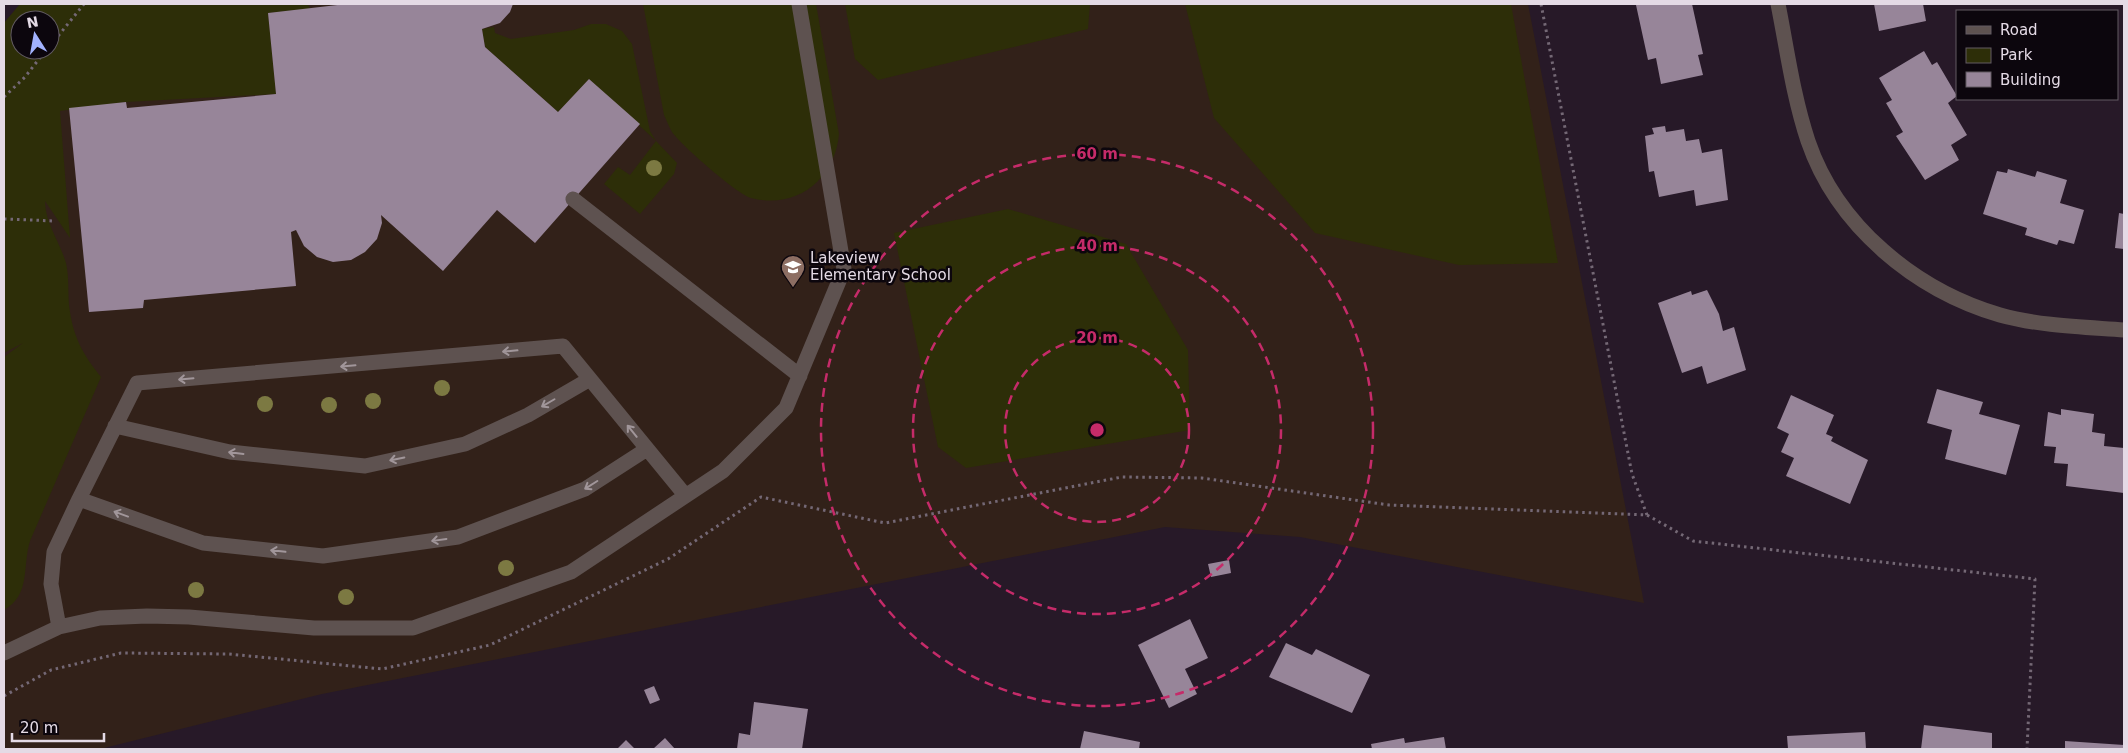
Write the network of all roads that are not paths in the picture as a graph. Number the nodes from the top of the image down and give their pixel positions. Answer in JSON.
{"nodes":[{"id":1,"x":798,"y":4,"type":"edge"},
{"id":2,"x":1778,"y":4,"type":"edge"},
{"id":3,"x":573,"y":199,"type":"dead end"},
{"id":4,"x":2124,"y":330,"type":"edge"},
{"id":5,"x":800,"y":376,"type":"junction"},
{"id":6,"x":590,"y":379,"type":"junction"},
{"id":7,"x":116,"y":426,"type":"junction"},
{"id":8,"x":647,"y":449,"type":"junction"},
{"id":9,"x":685,"y":495,"type":"junction"},
{"id":10,"x":79,"y":498,"type":"junction"},
{"id":11,"x":59,"y":627,"type":"junction"},
{"id":12,"x":4,"y":653,"type":"edge"}],
"edges":[{"from":1,"to":5,"type":"street"},
{"from":2,"to":4,"type":"street"},
{"from":3,"to":5,"type":"street"},
{"from":5,"to":9,"type":"street"},
{"from":6,"to":7,"type":"street","one_way":true},
{"from":6,"to":7,"type":"street","one_way":true},
{"from":8,"to":6,"type":"street","one_way":true},
{"from":7,"to":10,"type":"street"},
{"from":8,"to":9,"type":"street"},
{"from":8,"to":10,"type":"street","one_way":true},
{"from":9,"to":11,"type":"street"},
{"from":10,"to":11,"type":"street"},
{"from":11,"to":12,"type":"street"}]}
